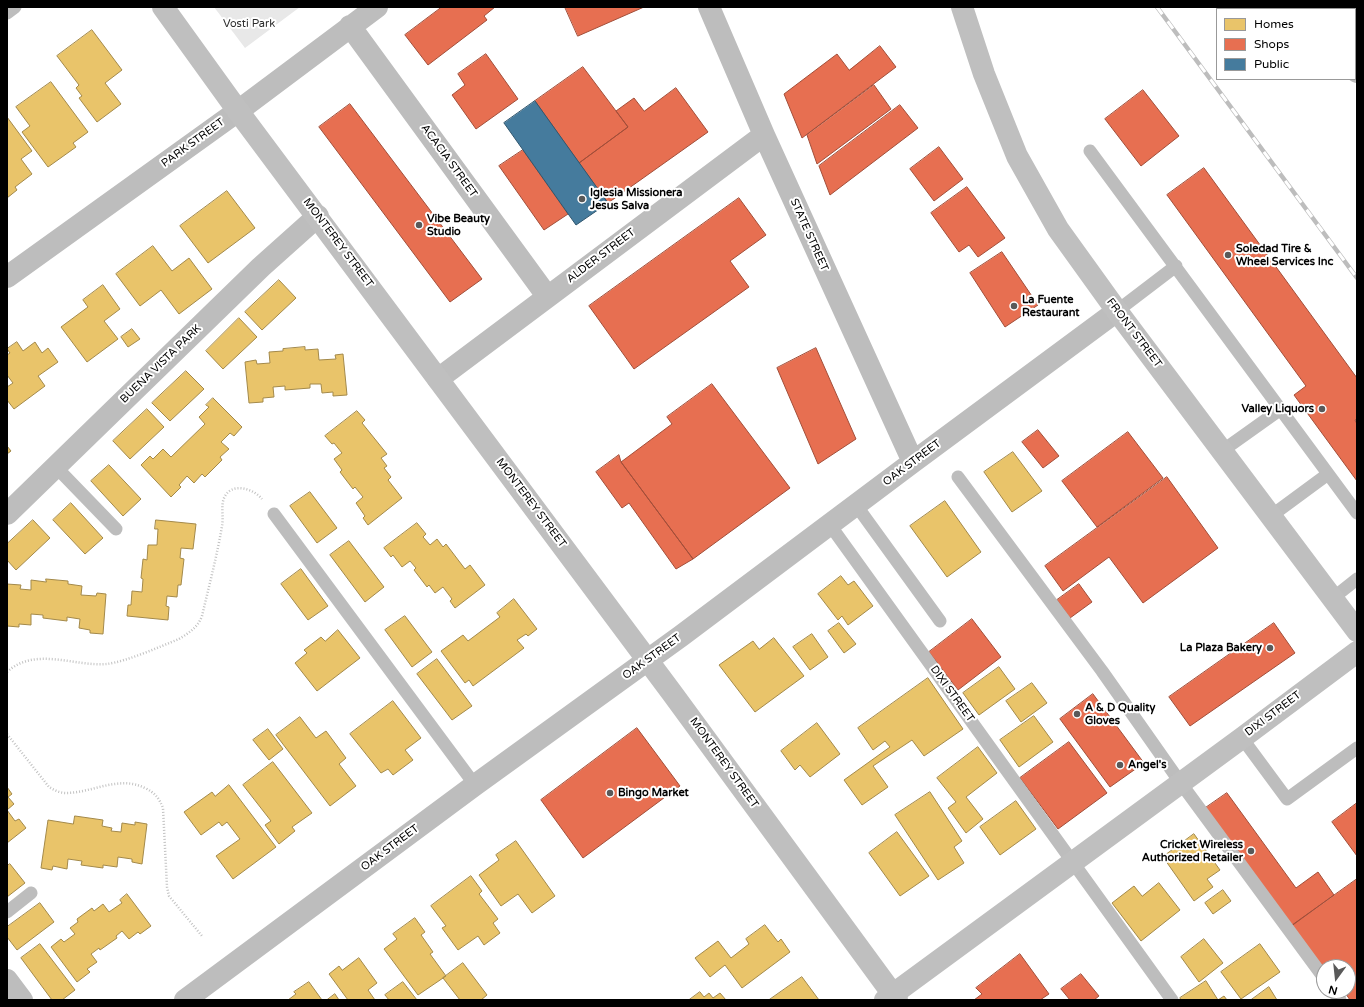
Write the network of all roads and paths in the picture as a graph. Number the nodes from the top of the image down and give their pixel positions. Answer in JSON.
{"nodes":[{"id":1,"x":16,"y":7,"type":"edge"},
{"id":2,"x":163,"y":7,"type":"edge"},
{"id":3,"x":377,"y":7,"type":"edge"},
{"id":4,"x":709,"y":7,"type":"edge"},
{"id":5,"x":962,"y":7,"type":"edge"},
{"id":6,"x":7,"y":13,"type":"edge"},
{"id":7,"x":350,"y":26,"type":"junction"},
{"id":8,"x":238,"y":110,"type":"junction"},
{"id":9,"x":764,"y":135,"type":"junction"},
{"id":10,"x":1090,"y":151,"type":"dead end"},
{"id":11,"x":318,"y":216,"type":"junction"},
{"id":12,"x":1176,"y":266,"type":"junction"},
{"id":13,"x":7,"y":277,"type":"edge"},
{"id":14,"x":547,"y":296,"type":"junction"},
{"id":15,"x":1117,"y":311,"type":"junction"},
{"id":16,"x":438,"y":378,"type":"junction"},
{"id":17,"x":1281,"y":409,"type":"junction"},
{"id":18,"x":1222,"y":451,"type":"junction"},
{"id":19,"x":913,"y":462,"type":"junction"},
{"id":20,"x":55,"y":466,"type":"junction"},
{"id":21,"x":1328,"y":474,"type":"junction"},
{"id":22,"x":958,"y":477,"type":"dead end"},
{"id":23,"x":856,"y":505,"type":"junction"},
{"id":24,"x":1357,"y":513,"type":"edge"},
{"id":25,"x":7,"y":514,"type":"edge"},
{"id":26,"x":274,"y":514,"type":"joint"},
{"id":27,"x":1271,"y":516,"type":"junction"},
{"id":28,"x":830,"y":525,"type":"junction"},
{"id":29,"x":116,"y":529,"type":"dead end"},
{"id":30,"x":1357,"y":579,"type":"edge"},
{"id":31,"x":1333,"y":598,"type":"junction"},
{"id":32,"x":940,"y":621,"type":"dead end"},
{"id":33,"x":1357,"y":631,"type":"edge"},
{"id":34,"x":1357,"y":652,"type":"edge"},
{"id":35,"x":648,"y":660,"type":"junction"},
{"id":36,"x":7,"y":672,"type":"edge"},
{"id":37,"x":7,"y":734,"type":"edge"},
{"id":38,"x":1242,"y":738,"type":"junction"},
{"id":39,"x":1357,"y":748,"type":"edge"},
{"id":40,"x":1180,"y":782,"type":"junction"},
{"id":41,"x":474,"y":785,"type":"junction"},
{"id":42,"x":1074,"y":862,"type":"junction"},
{"id":43,"x":31,"y":893,"type":"dead end"},
{"id":44,"x":7,"y":912,"type":"edge"},
{"id":45,"x":202,"y":936,"type":"dead end"},
{"id":46,"x":1316,"y":967,"type":"edge"},
{"id":47,"x":7,"y":980,"type":"edge"},
{"id":48,"x":892,"y":998,"type":"edge"},
{"id":49,"x":22,"y":1000,"type":"edge"},
{"id":50,"x":185,"y":1000,"type":"edge"},
{"id":51,"x":1172,"y":1000,"type":"edge"}],
"edges":[{"from":1,"to":6,"type":"lane"},
{"from":2,"to":8,"type":"street","name":"MONTEREY STREET"},
{"from":3,"to":7,"type":"street","name":"PARK STREET"},
{"from":4,"to":9,"type":"street","name":"STATE STREET"},
{"from":5,"to":15,"type":"street","name":"FRONT STREET"},
{"from":7,"to":8,"type":"street","name":"PARK STREET"},
{"from":7,"to":14,"type":"street","name":"ACACIA STREET"},
{"from":8,"to":11,"type":"street","name":"MONTEREY STREET"},
{"from":8,"to":13,"type":"street","name":"PARK STREET"},
{"from":9,"to":14,"type":"street","name":"ALDER STREET"},
{"from":9,"to":19,"type":"street","name":"STATE STREET"},
{"from":10,"to":12,"type":"lane"},
{"from":11,"to":16,"type":"street","name":"MONTEREY STREET"},
{"from":11,"to":20,"type":"street","name":"BUENA VISTA PARK"},
{"from":12,"to":15,"type":"lane"},
{"from":12,"to":17,"type":"lane"},
{"from":14,"to":16,"type":"street","name":"ALDER STREET"},
{"from":15,"to":18,"type":"street","name":"FRONT STREET"},
{"from":15,"to":19,"type":"street","name":"OAK STREET"},
{"from":16,"to":35,"type":"street","name":"MONTEREY STREET"},
{"from":17,"to":18,"type":"lane"},
{"from":17,"to":21,"type":"lane"},
{"from":18,"to":27,"type":"street","name":"FRONT STREET"},
{"from":19,"to":23,"type":"street","name":"OAK STREET"},
{"from":20,"to":25,"type":"street","name":"BUENA VISTA PARK"},
{"from":20,"to":29,"type":"lane"},
{"from":21,"to":24,"type":"lane"},
{"from":21,"to":27,"type":"lane"},
{"from":22,"to":40,"type":"lane"},
{"from":23,"to":28,"type":"street","name":"OAK STREET"},
{"from":23,"to":32,"type":"lane"},
{"from":26,"to":36,"type":"path"},
{"from":26,"to":41,"type":"lane"},
{"from":27,"to":31,"type":"street","name":"FRONT STREET"},
{"from":28,"to":35,"type":"street","name":"OAK STREET"},
{"from":28,"to":42,"type":"lane","name":"DIXI STREET"},
{"from":30,"to":31,"type":"lane"},
{"from":31,"to":33,"type":"street","name":"FRONT STREET"},
{"from":34,"to":38,"type":"street","name":"DIXI STREET"},
{"from":35,"to":41,"type":"street","name":"OAK STREET"},
{"from":35,"to":48,"type":"street","name":"MONTEREY STREET"},
{"from":37,"to":45,"type":"path"},
{"from":38,"to":39,"type":"lane"},
{"from":38,"to":40,"type":"street","name":"DIXI STREET"},
{"from":40,"to":42,"type":"street","name":"DIXI STREET"},
{"from":40,"to":46,"type":"lane"},
{"from":41,"to":50,"type":"street","name":"OAK STREET"},
{"from":42,"to":48,"type":"street","name":"DIXI STREET"},
{"from":42,"to":51,"type":"lane","name":"DIXI STREET"},
{"from":43,"to":44,"type":"lane"},
{"from":47,"to":49,"type":"street"}]}
